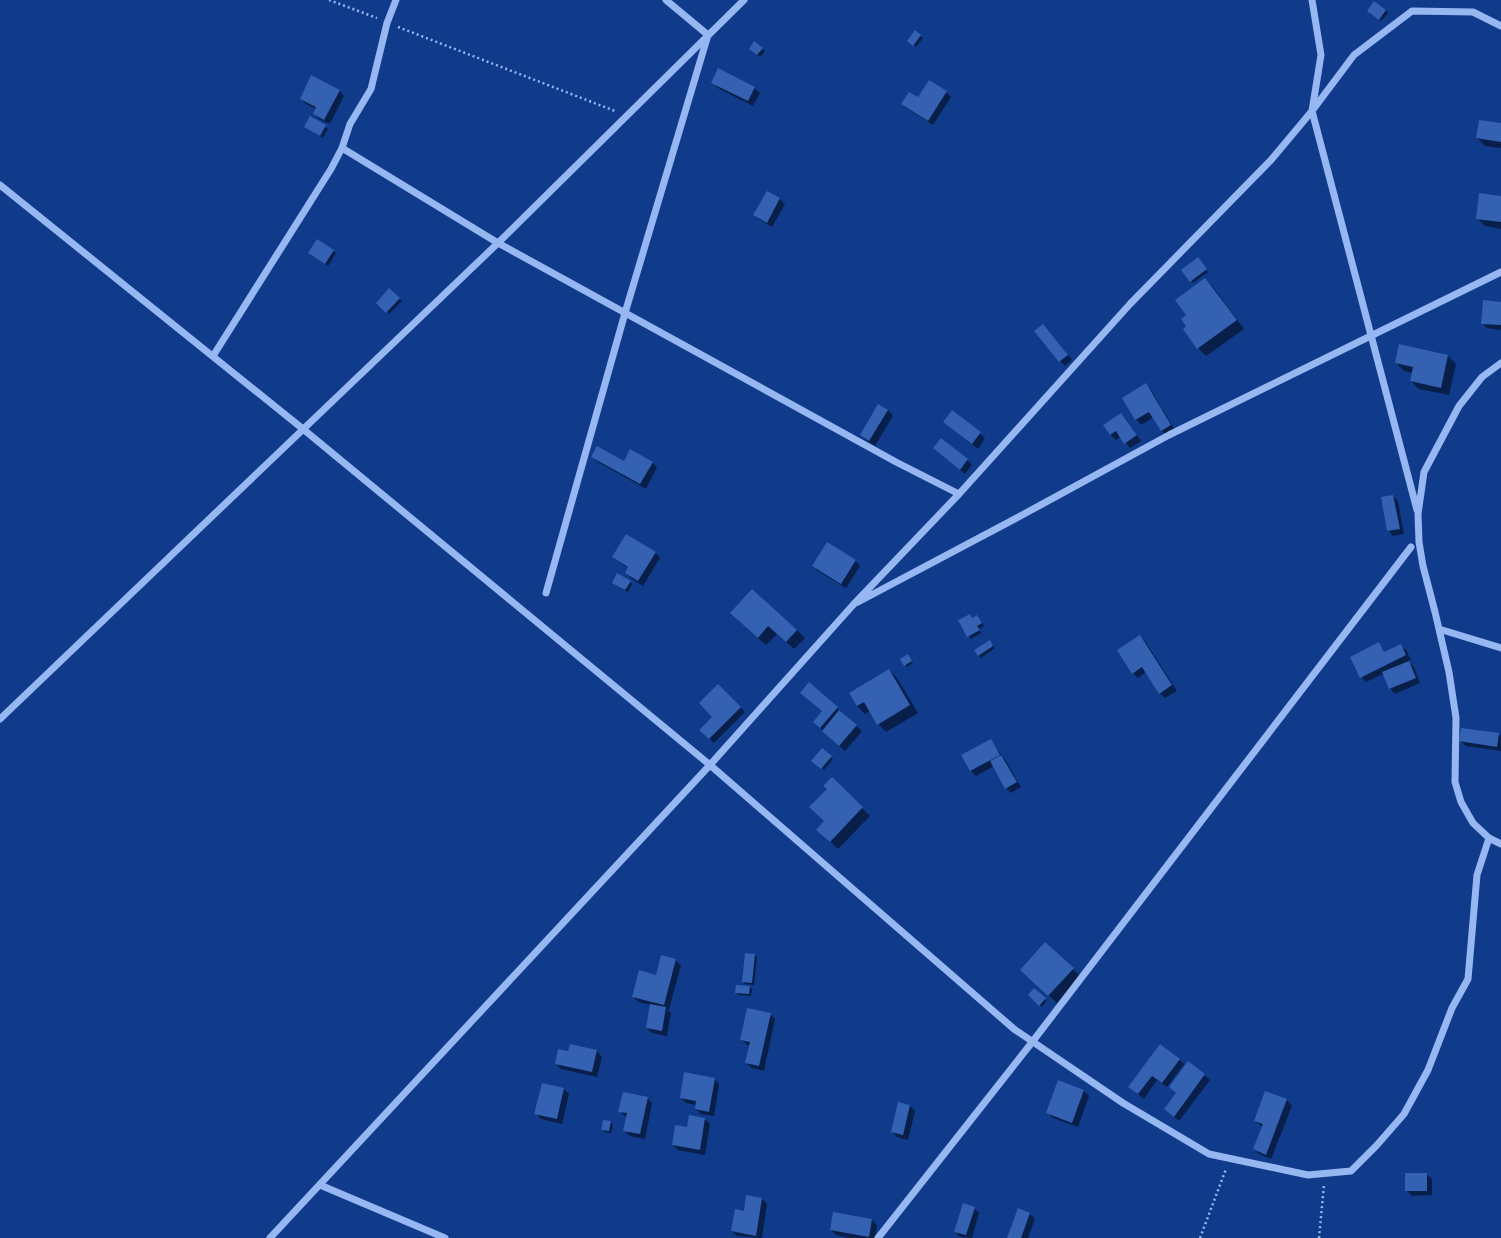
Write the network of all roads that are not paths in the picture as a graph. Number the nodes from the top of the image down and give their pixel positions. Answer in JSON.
{"nodes":[{"id":1,"x":396,"y":0,"type":"edge"},
{"id":2,"x":666,"y":0,"type":"edge"},
{"id":3,"x":744,"y":0,"type":"edge"},
{"id":4,"x":1312,"y":0,"type":"edge"},
{"id":5,"x":1501,"y":26,"type":"edge"},
{"id":6,"x":708,"y":35,"type":"junction"},
{"id":7,"x":1312,"y":111,"type":"junction"},
{"id":8,"x":342,"y":148,"type":"junction"},
{"id":9,"x":0,"y":185,"type":"edge"},
{"id":10,"x":498,"y":243,"type":"junction"},
{"id":11,"x":1501,"y":272,"type":"edge"},
{"id":12,"x":625,"y":313,"type":"junction"},
{"id":13,"x":1371,"y":335,"type":"junction"},
{"id":14,"x":213,"y":356,"type":"junction"},
{"id":15,"x":1501,"y":363,"type":"edge"},
{"id":16,"x":303,"y":429,"type":"junction"},
{"id":17,"x":959,"y":494,"type":"junction"},
{"id":18,"x":1418,"y":514,"type":"junction"},
{"id":19,"x":1411,"y":547,"type":"dead end"},
{"id":20,"x":546,"y":593,"type":"dead end"},
{"id":21,"x":853,"y":605,"type":"junction"},
{"id":22,"x":1439,"y":629,"type":"junction"},
{"id":23,"x":1501,"y":648,"type":"edge"},
{"id":24,"x":0,"y":718,"type":"edge"},
{"id":25,"x":710,"y":765,"type":"junction"},
{"id":26,"x":1488,"y":838,"type":"junction"},
{"id":27,"x":1501,"y":844,"type":"edge"},
{"id":28,"x":1033,"y":1041,"type":"junction"},
{"id":29,"x":320,"y":1185,"type":"junction"},
{"id":30,"x":270,"y":1238,"type":"edge"},
{"id":31,"x":445,"y":1238,"type":"edge"},
{"id":32,"x":878,"y":1238,"type":"edge"}],
"edges":[{"from":1,"to":8,"type":"street"},
{"from":2,"to":6,"type":"street"},
{"from":3,"to":6,"type":"street"},
{"from":4,"to":7,"type":"street"},
{"from":5,"to":7,"type":"street"},
{"from":6,"to":10,"type":"street"},
{"from":6,"to":12,"type":"street"},
{"from":7,"to":13,"type":"street"},
{"from":7,"to":17,"type":"street"},
{"from":8,"to":10,"type":"street"},
{"from":8,"to":14,"type":"street"},
{"from":9,"to":14,"type":"street"},
{"from":10,"to":12,"type":"street"},
{"from":10,"to":16,"type":"street"},
{"from":11,"to":13,"type":"street"},
{"from":12,"to":17,"type":"street"},
{"from":12,"to":20,"type":"street"},
{"from":13,"to":18,"type":"street"},
{"from":13,"to":21,"type":"street"},
{"from":14,"to":16,"type":"street"},
{"from":15,"to":18,"type":"street"},
{"from":16,"to":24,"type":"street"},
{"from":16,"to":25,"type":"street"},
{"from":17,"to":21,"type":"street"},
{"from":18,"to":22,"type":"street"},
{"from":19,"to":28,"type":"street"},
{"from":21,"to":25,"type":"street"},
{"from":22,"to":23,"type":"street"},
{"from":22,"to":26,"type":"street"},
{"from":25,"to":28,"type":"street"},
{"from":25,"to":29,"type":"street"},
{"from":26,"to":27,"type":"street"},
{"from":26,"to":28,"type":"street"},
{"from":28,"to":32,"type":"street"},
{"from":29,"to":30,"type":"street"},
{"from":29,"to":31,"type":"street"}]}
